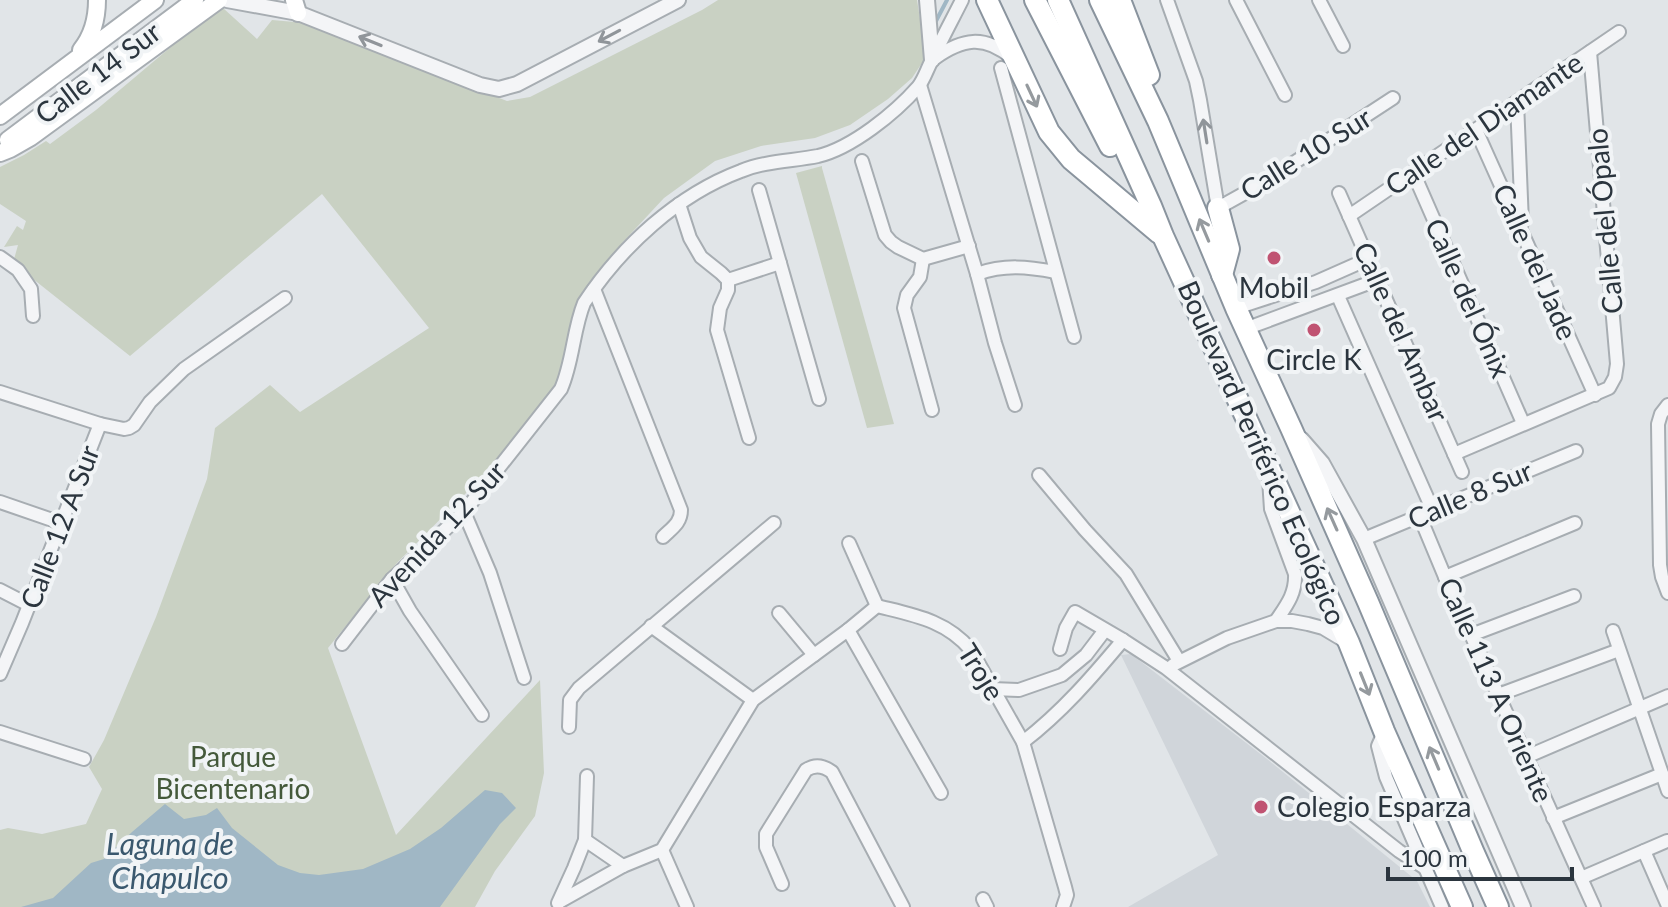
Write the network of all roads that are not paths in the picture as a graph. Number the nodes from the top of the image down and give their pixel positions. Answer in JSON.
{"nodes":[{"id":1,"x":97,"y":0,"type":"edge"},
{"id":2,"x":155,"y":0,"type":"edge"},
{"id":3,"x":195,"y":0,"type":"edge"},
{"id":4,"x":219,"y":0,"type":"edge"},
{"id":5,"x":227,"y":0,"type":"edge"},
{"id":6,"x":678,"y":0,"type":"edge"},
{"id":7,"x":927,"y":0,"type":"edge"},
{"id":8,"x":962,"y":0,"type":"edge"},
{"id":9,"x":987,"y":0,"type":"edge"},
{"id":10,"x":1035,"y":0,"type":"edge"},
{"id":11,"x":1058,"y":0,"type":"edge"},
{"id":12,"x":1100,"y":0,"type":"edge"},
{"id":13,"x":1120,"y":0,"type":"edge"},
{"id":14,"x":1167,"y":0,"type":"edge"},
{"id":15,"x":1236,"y":0,"type":"edge"},
{"id":16,"x":1319,"y":0,"type":"edge"},
{"id":17,"x":296,"y":7,"type":"edge"},
{"id":18,"x":1619,"y":32,"type":"dead end"},
{"id":19,"x":1343,"y":46,"type":"dead end"},
{"id":20,"x":1590,"y":52,"type":"junction"},
{"id":21,"x":75,"y":58,"type":"junction"},
{"id":22,"x":932,"y":60,"type":"junction"},
{"id":23,"x":1008,"y":64,"type":"junction"},
{"id":24,"x":920,"y":85,"type":"junction"},
{"id":25,"x":1285,"y":95,"type":"dead end"},
{"id":26,"x":1393,"y":98,"type":"dead end"},
{"id":27,"x":1517,"y":102,"type":"junction"},
{"id":28,"x":0,"y":116,"type":"edge"},
{"id":29,"x":1158,"y":121,"type":"junction"},
{"id":30,"x":1476,"y":130,"type":"junction"},
{"id":31,"x":0,"y":146,"type":"edge"},
{"id":32,"x":0,"y":153,"type":"edge"},
{"id":33,"x":862,"y":161,"type":"dead end"},
{"id":34,"x":1413,"y":172,"type":"junction"},
{"id":35,"x":759,"y":190,"type":"dead end"},
{"id":36,"x":1339,"y":193,"type":"dead end"},
{"id":37,"x":679,"y":204,"type":"junction"},
{"id":38,"x":1151,"y":206,"type":"junction"},
{"id":39,"x":1218,"y":208,"type":"junction"},
{"id":40,"x":1349,"y":216,"type":"junction"},
{"id":41,"x":1522,"y":232,"type":"junction"},
{"id":42,"x":1163,"y":236,"type":"junction"},
{"id":43,"x":969,"y":246,"type":"junction"},
{"id":44,"x":0,"y":257,"type":"edge"},
{"id":45,"x":923,"y":259,"type":"junction"},
{"id":46,"x":1368,"y":259,"type":"junction"},
{"id":47,"x":780,"y":263,"type":"junction"},
{"id":48,"x":1056,"y":272,"type":"junction"},
{"id":49,"x":977,"y":274,"type":"junction"},
{"id":50,"x":1222,"y":275,"type":"junction"},
{"id":51,"x":728,"y":280,"type":"junction"},
{"id":52,"x":1377,"y":280,"type":"junction"},
{"id":53,"x":594,"y":289,"type":"junction"},
{"id":54,"x":1338,"y":296,"type":"junction"},
{"id":55,"x":285,"y":298,"type":"dead end"},
{"id":56,"x":1236,"y":308,"type":"junction"},
{"id":57,"x":33,"y":316,"type":"dead end"},
{"id":58,"x":1245,"y":329,"type":"junction"},
{"id":59,"x":1074,"y":337,"type":"dead end"},
{"id":60,"x":0,"y":392,"type":"edge"},
{"id":61,"x":1595,"y":395,"type":"junction"},
{"id":62,"x":819,"y":399,"type":"dead end"},
{"id":63,"x":1015,"y":405,"type":"dead end"},
{"id":64,"x":1667,"y":406,"type":"edge"},
{"id":65,"x":932,"y":410,"type":"dead end"},
{"id":66,"x":1523,"y":423,"type":"junction"},
{"id":67,"x":100,"y":424,"type":"junction"},
{"id":68,"x":1291,"y":428,"type":"junction"},
{"id":69,"x":749,"y":438,"type":"dead end"},
{"id":70,"x":1576,"y":451,"type":"dead end"},
{"id":71,"x":1454,"y":454,"type":"junction"},
{"id":72,"x":1269,"y":468,"type":"junction"},
{"id":73,"x":1462,"y":472,"type":"dead end"},
{"id":74,"x":1039,"y":475,"type":"dead end"},
{"id":75,"x":0,"y":502,"type":"edge"},
{"id":76,"x":1433,"y":511,"type":"junction"},
{"id":77,"x":464,"y":512,"type":"junction"},
{"id":78,"x":1420,"y":517,"type":"junction"},
{"id":79,"x":61,"y":523,"type":"junction"},
{"id":80,"x":774,"y":523,"type":"dead end"},
{"id":81,"x":1575,"y":523,"type":"dead end"},
{"id":82,"x":663,"y":537,"type":"dead end"},
{"id":83,"x":1364,"y":539,"type":"junction"},
{"id":84,"x":849,"y":543,"type":"dead end"},
{"id":85,"x":1445,"y":577,"type":"junction"},
{"id":86,"x":392,"y":579,"type":"junction"},
{"id":87,"x":0,"y":590,"type":"edge"},
{"id":88,"x":1668,"y":593,"type":"edge"},
{"id":89,"x":1574,"y":596,"type":"dead end"},
{"id":90,"x":29,"y":605,"type":"junction"},
{"id":91,"x":877,"y":606,"type":"junction"},
{"id":92,"x":779,"y":613,"type":"dead end"},
{"id":93,"x":1276,"y":621,"type":"junction"},
{"id":94,"x":651,"y":626,"type":"junction"},
{"id":95,"x":848,"y":630,"type":"junction"},
{"id":96,"x":1105,"y":630,"type":"junction"},
{"id":97,"x":1613,"y":631,"type":"dead end"},
{"id":98,"x":1471,"y":635,"type":"junction"},
{"id":99,"x":1123,"y":640,"type":"junction"},
{"id":100,"x":1349,"y":643,"type":"junction"},
{"id":101,"x":342,"y":644,"type":"dead end"},
{"id":102,"x":1060,"y":649,"type":"dead end"},
{"id":103,"x":1619,"y":650,"type":"junction"},
{"id":104,"x":814,"y":655,"type":"junction"},
{"id":105,"x":1179,"y":661,"type":"junction"},
{"id":106,"x":1166,"y":668,"type":"junction"},
{"id":107,"x":0,"y":674,"type":"edge"},
{"id":108,"x":524,"y":678,"type":"dead end"},
{"id":109,"x":992,"y":689,"type":"junction"},
{"id":110,"x":1498,"y":695,"type":"junction"},
{"id":111,"x":1668,"y":696,"type":"edge"},
{"id":112,"x":753,"y":700,"type":"junction"},
{"id":113,"x":1639,"y":708,"type":"junction"},
{"id":114,"x":482,"y":715,"type":"dead end"},
{"id":115,"x":569,"y":727,"type":"dead end"},
{"id":116,"x":0,"y":732,"type":"edge"},
{"id":117,"x":1381,"y":739,"type":"junction"},
{"id":118,"x":1023,"y":742,"type":"junction"},
{"id":119,"x":1526,"y":757,"type":"junction"},
{"id":120,"x":84,"y":759,"type":"dead end"},
{"id":121,"x":1662,"y":774,"type":"junction"},
{"id":122,"x":587,"y":776,"type":"dead end"},
{"id":123,"x":1668,"y":791,"type":"edge"},
{"id":124,"x":941,"y":793,"type":"dead end"},
{"id":125,"x":1553,"y":818,"type":"junction"},
{"id":126,"x":585,"y":840,"type":"junction"},
{"id":127,"x":1667,"y":841,"type":"edge"},
{"id":128,"x":662,"y":850,"type":"junction"},
{"id":129,"x":1644,"y":851,"type":"junction"},
{"id":130,"x":623,"y":866,"type":"junction"},
{"id":131,"x":1425,"y":868,"type":"junction"},
{"id":132,"x":1581,"y":878,"type":"junction"},
{"id":133,"x":782,"y":884,"type":"dead end"},
{"id":134,"x":557,"y":905,"type":"edge"},
{"id":135,"x":1668,"y":906,"type":"edge"},
{"id":136,"x":687,"y":907,"type":"edge"},
{"id":137,"x":903,"y":907,"type":"edge"},
{"id":138,"x":1063,"y":907,"type":"edge"},
{"id":139,"x":1442,"y":907,"type":"edge"},
{"id":140,"x":1462,"y":907,"type":"edge"},
{"id":141,"x":1498,"y":907,"type":"edge"},
{"id":142,"x":1523,"y":907,"type":"edge"},
{"id":143,"x":1594,"y":907,"type":"edge"}],
"edges":[{"from":1,"to":21,"type":"main road"},
{"from":2,"to":21,"type":"main road","name":"Calle 14 Sur"},
{"from":3,"to":31,"type":"main road","name":"Calle 14 Sur"},
{"from":4,"to":32,"type":"main road"},
{"from":5,"to":17,"type":"street"},
{"from":6,"to":17,"type":"street","one_way":true},
{"from":7,"to":22,"type":"street"},
{"from":8,"to":22,"type":"street","name":"Avenida 12 Sur"},
{"from":9,"to":23,"type":"highway"},
{"from":10,"to":38,"type":"highway"},
{"from":11,"to":38,"type":"highway","name":"Boulevard Periférico Ecológico"},
{"from":12,"to":29,"type":"highway","name":"Boulevard Periférico Ecológico"},
{"from":13,"to":29,"type":"highway"},
{"from":39,"to":14,"type":"street","one_way":true},
{"from":15,"to":25,"type":"street"},
{"from":16,"to":19,"type":"street"},
{"from":18,"to":20,"type":"street","name":"Calle del Diamante"},
{"from":20,"to":27,"type":"street","name":"Calle del Diamante"},
{"from":20,"to":61,"type":"street","name":"Calle del Ópalo"},
{"from":21,"to":28,"type":"main road","name":"Calle 14 Sur"},
{"from":22,"to":23,"type":"street"},
{"from":22,"to":24,"type":"street","name":"Avenida 12 Sur"},
{"from":23,"to":42,"type":"highway","one_way":true},
{"from":23,"to":48,"type":"street"},
{"from":24,"to":37,"type":"street","name":"Avenida 12 Sur"},
{"from":24,"to":43,"type":"street"},
{"from":26,"to":39,"type":"street","name":"Calle 10 Sur"},
{"from":27,"to":30,"type":"street","name":"Calle del Diamante"},
{"from":27,"to":41,"type":"street"},
{"from":50,"to":29,"type":"highway","name":"Boulevard Periférico Ecológico","one_way":true},
{"from":30,"to":34,"type":"street","name":"Calle del Diamante"},
{"from":30,"to":41,"type":"street","name":"Calle del Jade"},
{"from":33,"to":45,"type":"street"},
{"from":34,"to":40,"type":"street","name":"Calle del Diamante"},
{"from":34,"to":66,"type":"street","name":"Calle del Ónix"},
{"from":35,"to":47,"type":"street"},
{"from":36,"to":40,"type":"street","name":"Calle del Ambar"},
{"from":37,"to":51,"type":"street"},
{"from":37,"to":53,"type":"street","name":"Avenida 12 Sur"},
{"from":38,"to":42,"type":"highway","name":"Boulevard Periférico Ecológico"},
{"from":39,"to":50,"type":"highway"},
{"from":40,"to":46,"type":"street","name":"Calle del Ambar"},
{"from":41,"to":61,"type":"street","name":"Calle del Jade"},
{"from":42,"to":72,"type":"highway","name":"Boulevard Periférico Ecológico"},
{"from":43,"to":45,"type":"street"},
{"from":43,"to":49,"type":"street"},
{"from":44,"to":57,"type":"street"},
{"from":45,"to":65,"type":"street"},
{"from":46,"to":52,"type":"street","name":"Calle del Ambar"},
{"from":46,"to":56,"type":"street"},
{"from":47,"to":51,"type":"street"},
{"from":47,"to":62,"type":"street"},
{"from":48,"to":49,"type":"street"},
{"from":48,"to":59,"type":"street"},
{"from":49,"to":63,"type":"street"},
{"from":50,"to":56,"type":"highway","name":"Boulevard Periférico Ecológico"},
{"from":51,"to":69,"type":"street"},
{"from":52,"to":54,"type":"street"},
{"from":52,"to":71,"type":"street","name":"Calle del Ambar"},
{"from":53,"to":77,"type":"street","name":"Avenida 12 Sur"},
{"from":53,"to":82,"type":"street"},
{"from":54,"to":58,"type":"street"},
{"from":54,"to":76,"type":"street"},
{"from":55,"to":67,"type":"street"},
{"from":56,"to":58,"type":"highway","name":"Boulevard Periférico Ecológico"},
{"from":58,"to":68,"type":"highway","name":"Boulevard Periférico Ecológico"},
{"from":60,"to":67,"type":"street"},
{"from":61,"to":66,"type":"street"},
{"from":64,"to":88,"type":"street"},
{"from":66,"to":71,"type":"street"},
{"from":67,"to":79,"type":"street","name":"Calle 12 A Sur"},
{"from":68,"to":83,"type":"street"},
{"from":141,"to":68,"type":"highway","name":"Boulevard Periférico Ecológico","one_way":true},
{"from":70,"to":76,"type":"street","name":"Calle 8 Sur"},
{"from":71,"to":73,"type":"street","name":"Calle del Ambar"},
{"from":72,"to":93,"type":"street"},
{"from":72,"to":100,"type":"highway","name":"Boulevard Periférico Ecológico"},
{"from":74,"to":105,"type":"street"},
{"from":75,"to":79,"type":"street"},
{"from":76,"to":78,"type":"street","name":"Calle 8 Sur"},
{"from":77,"to":86,"type":"street","name":"Avenida 12 Sur"},
{"from":77,"to":108,"type":"street"},
{"from":78,"to":83,"type":"street","name":"Calle 8 Sur"},
{"from":78,"to":85,"type":"street","name":"Calle 113 A Oriente"},
{"from":79,"to":90,"type":"street","name":"Calle 12 A Sur"},
{"from":80,"to":94,"type":"street"},
{"from":81,"to":85,"type":"street"},
{"from":83,"to":142,"type":"street"},
{"from":84,"to":91,"type":"street"},
{"from":85,"to":98,"type":"street","name":"Calle 113 A Oriente"},
{"from":86,"to":101,"type":"street","name":"Avenida 12 Sur"},
{"from":86,"to":114,"type":"street"},
{"from":87,"to":90,"type":"street"},
{"from":89,"to":98,"type":"street"},
{"from":90,"to":107,"type":"street","name":"Calle 12 A Sur"},
{"from":91,"to":95,"type":"street"},
{"from":91,"to":109,"type":"street","name":"Troje"},
{"from":92,"to":104,"type":"street"},
{"from":93,"to":100,"type":"street"},
{"from":93,"to":105,"type":"street"},
{"from":94,"to":112,"type":"street"},
{"from":94,"to":115,"type":"street"},
{"from":95,"to":104,"type":"street"},
{"from":95,"to":124,"type":"street"},
{"from":96,"to":99,"type":"street"},
{"from":96,"to":102,"type":"street"},
{"from":96,"to":109,"type":"street"},
{"from":97,"to":103,"type":"street"},
{"from":98,"to":110,"type":"street","name":"Calle 113 A Oriente"},
{"from":99,"to":106,"type":"street"},
{"from":99,"to":118,"type":"street"},
{"from":100,"to":117,"type":"highway","name":"Boulevard Periférico Ecológico","one_way":true},
{"from":103,"to":110,"type":"street"},
{"from":103,"to":113,"type":"street"},
{"from":104,"to":112,"type":"street"},
{"from":105,"to":106,"type":"street"},
{"from":106,"to":131,"type":"street"},
{"from":109,"to":118,"type":"street","name":"Troje"},
{"from":110,"to":119,"type":"street","name":"Calle 113 A Oriente"},
{"from":111,"to":113,"type":"street"},
{"from":112,"to":128,"type":"street"},
{"from":113,"to":119,"type":"street"},
{"from":113,"to":121,"type":"street"},
{"from":116,"to":120,"type":"street"},
{"from":117,"to":131,"type":"street"},
{"from":117,"to":140,"type":"highway","name":"Boulevard Periférico Ecológico"},
{"from":118,"to":138,"type":"street","name":"Troje"},
{"from":119,"to":125,"type":"street","name":"Calle 113 A Oriente"},
{"from":121,"to":123,"type":"street"},
{"from":121,"to":125,"type":"street"},
{"from":122,"to":126,"type":"street"},
{"from":125,"to":132,"type":"street","name":"Calle 113 A Oriente"},
{"from":126,"to":130,"type":"street"},
{"from":126,"to":134,"type":"street"},
{"from":127,"to":129,"type":"street"},
{"from":128,"to":130,"type":"street"},
{"from":128,"to":136,"type":"street"},
{"from":129,"to":132,"type":"street"},
{"from":129,"to":135,"type":"street"},
{"from":130,"to":134,"type":"street"},
{"from":131,"to":139,"type":"street"},
{"from":132,"to":143,"type":"street","name":"Calle 113 A Oriente"},
{"from":133,"to":137,"type":"street"}]}
